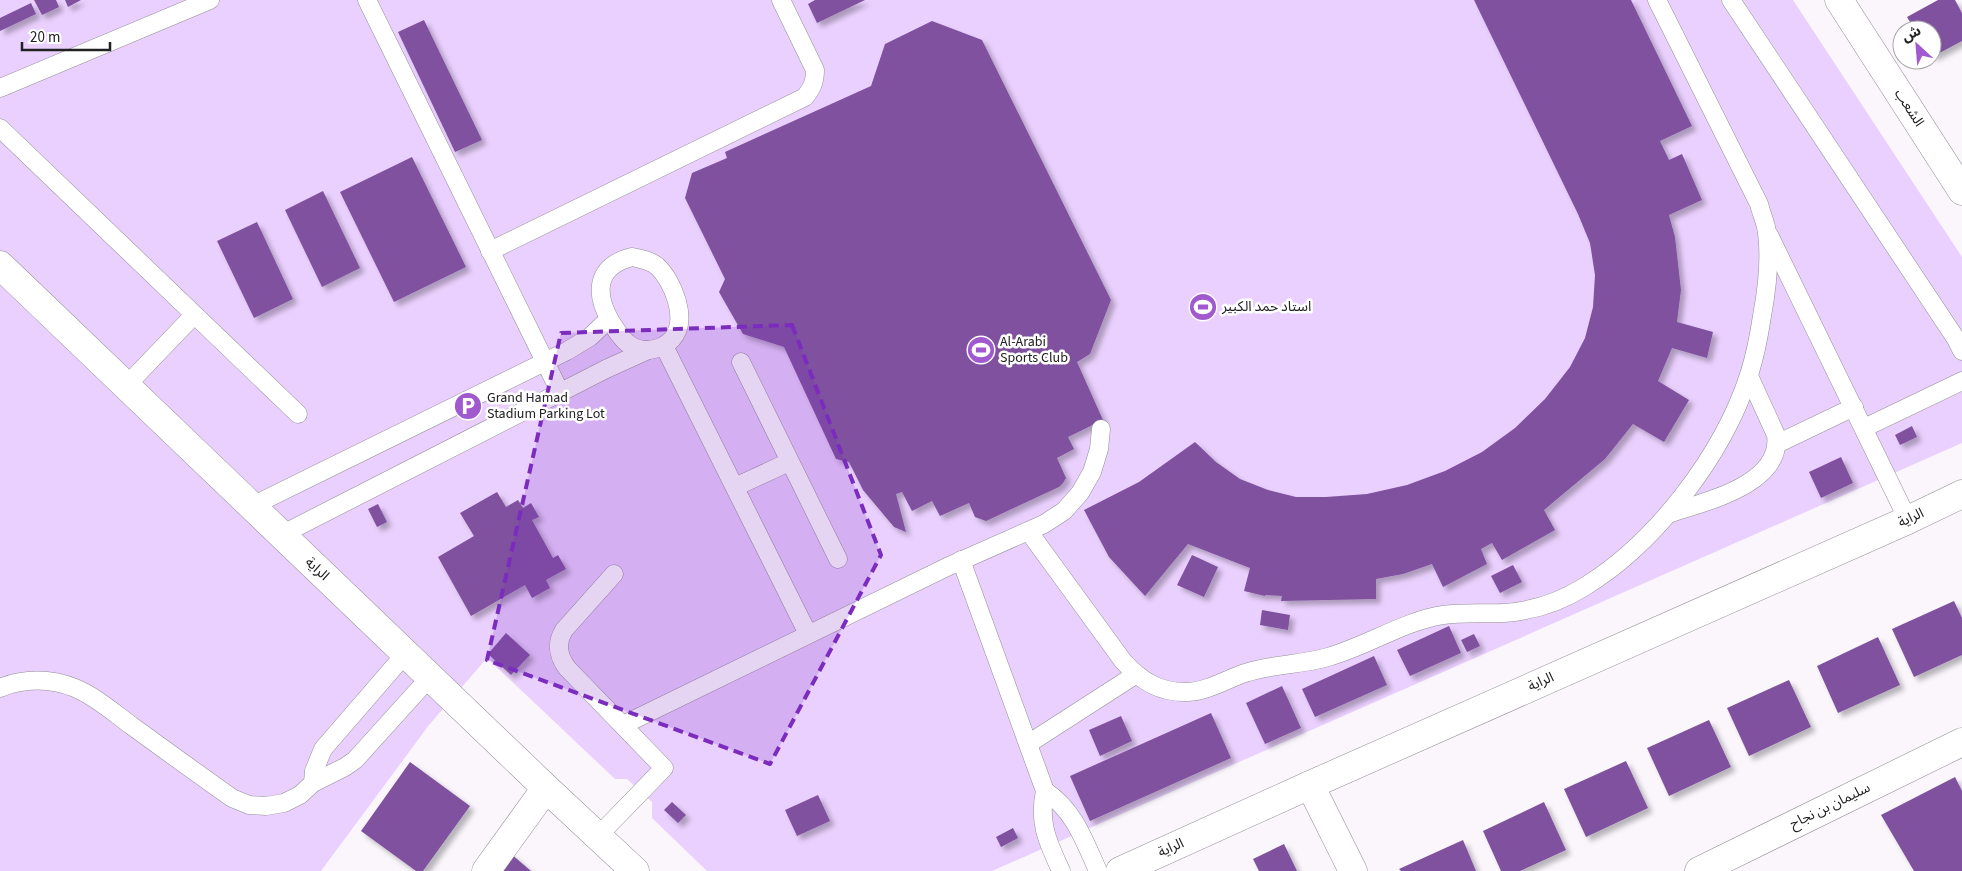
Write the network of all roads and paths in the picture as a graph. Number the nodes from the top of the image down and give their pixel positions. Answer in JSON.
{"nodes":[{"id":1,"x":210,"y":0,"type":"edge"},
{"id":2,"x":367,"y":0,"type":"edge"},
{"id":3,"x":781,"y":0,"type":"edge"},
{"id":4,"x":1658,"y":0,"type":"edge"},
{"id":5,"x":1730,"y":0,"type":"edge"},
{"id":6,"x":1839,"y":0,"type":"edge"},
{"id":7,"x":0,"y":88,"type":"edge"},
{"id":8,"x":0,"y":128,"type":"edge"},
{"id":9,"x":1962,"y":191,"type":"edge"},
{"id":10,"x":1766,"y":228,"type":"junction"},
{"id":11,"x":490,"y":251,"type":"junction"},
{"id":12,"x":0,"y":265,"type":"edge"},
{"id":13,"x":194,"y":315,"type":"junction"},
{"id":14,"x":609,"y":319,"type":"junction"},
{"id":15,"x":656,"y":348,"type":"junction"},
{"id":16,"x":1962,"y":351,"type":"edge"},
{"id":17,"x":545,"y":362,"type":"junction"},
{"id":18,"x":741,"y":362,"type":"dead end"},
{"id":19,"x":1749,"y":376,"type":"junction"},
{"id":20,"x":1962,"y":381,"type":"edge"},
{"id":21,"x":126,"y":386,"type":"junction"},
{"id":22,"x":560,"y":392,"type":"junction"},
{"id":23,"x":1854,"y":406,"type":"junction"},
{"id":24,"x":298,"y":414,"type":"dead end"},
{"id":25,"x":1864,"y":428,"type":"junction"},
{"id":26,"x":1101,"y":429,"type":"dead end"},
{"id":27,"x":1778,"y":444,"type":"junction"},
{"id":28,"x":789,"y":462,"type":"junction"},
{"id":29,"x":735,"y":487,"type":"junction"},
{"id":30,"x":1962,"y":494,"type":"edge"},
{"id":31,"x":252,"y":506,"type":"junction"},
{"id":32,"x":1668,"y":514,"type":"junction"},
{"id":33,"x":1908,"y":520,"type":"junction"},
{"id":34,"x":1029,"y":532,"type":"junction"},
{"id":35,"x":281,"y":535,"type":"junction"},
{"id":36,"x":838,"y":559,"type":"dead end"},
{"id":37,"x":961,"y":560,"type":"junction"},
{"id":38,"x":614,"y":574,"type":"dead end"},
{"id":39,"x":808,"y":634,"type":"junction"},
{"id":40,"x":406,"y":652,"type":"junction"},
{"id":41,"x":1135,"y":675,"type":"junction"},
{"id":42,"x":430,"y":677,"type":"junction"},
{"id":43,"x":0,"y":688,"type":"edge"},
{"id":44,"x":623,"y":725,"type":"junction"},
{"id":45,"x":1962,"y":742,"type":"edge"},
{"id":46,"x":1028,"y":744,"type":"junction"},
{"id":47,"x":313,"y":783,"type":"junction"},
{"id":48,"x":1310,"y":785,"type":"junction"},
{"id":49,"x":546,"y":788,"type":"junction"},
{"id":50,"x":1045,"y":791,"type":"junction"},
{"id":51,"x":598,"y":836,"type":"junction"},
{"id":52,"x":486,"y":871,"type":"edge"},
{"id":53,"x":635,"y":871,"type":"edge"},
{"id":54,"x":1061,"y":871,"type":"edge"},
{"id":55,"x":1098,"y":871,"type":"edge"},
{"id":56,"x":1120,"y":871,"type":"edge"},
{"id":57,"x":1353,"y":871,"type":"edge"},
{"id":58,"x":1699,"y":871,"type":"edge"}],
"edges":[{"from":1,"to":7,"type":"lane"},
{"from":2,"to":11,"type":"lane"},
{"from":3,"to":11,"type":"lane"},
{"from":4,"to":10,"type":"lane"},
{"from":5,"to":16,"type":"lane"},
{"from":6,"to":9,"type":"street","name":"الشعب"},
{"from":8,"to":13,"type":"lane"},
{"from":10,"to":19,"type":"lane"},
{"from":10,"to":23,"type":"lane"},
{"from":11,"to":17,"type":"lane"},
{"from":12,"to":21,"type":"street","name":"الراية"},
{"from":13,"to":21,"type":"lane"},
{"from":13,"to":24,"type":"lane"},
{"from":14,"to":15,"type":"lane"},
{"from":14,"to":15,"type":"lane"},
{"from":14,"to":17,"type":"lane"},
{"from":15,"to":22,"type":"lane"},
{"from":15,"to":29,"type":"lane"},
{"from":17,"to":22,"type":"lane"},
{"from":17,"to":31,"type":"lane"},
{"from":18,"to":28,"type":"lane"},
{"from":19,"to":27,"type":"lane"},
{"from":19,"to":32,"type":"lane"},
{"from":20,"to":25,"type":"lane"},
{"from":21,"to":31,"type":"street","name":"الراية"},
{"from":22,"to":35,"type":"lane"},
{"from":23,"to":25,"type":"lane"},
{"from":23,"to":27,"type":"lane"},
{"from":25,"to":33,"type":"lane"},
{"from":26,"to":34,"type":"lane"},
{"from":27,"to":32,"type":"lane"},
{"from":28,"to":29,"type":"lane"},
{"from":28,"to":36,"type":"lane"},
{"from":29,"to":39,"type":"lane"},
{"from":30,"to":33,"type":"street","name":"الراية"},
{"from":31,"to":35,"type":"street","name":"الراية"},
{"from":32,"to":41,"type":"lane"},
{"from":33,"to":48,"type":"street","name":"الراية"},
{"from":34,"to":37,"type":"lane"},
{"from":34,"to":41,"type":"lane"},
{"from":35,"to":40,"type":"street","name":"الراية"},
{"from":37,"to":39,"type":"lane"},
{"from":37,"to":46,"type":"lane"},
{"from":38,"to":44,"type":"lane"},
{"from":39,"to":44,"type":"lane"},
{"from":40,"to":42,"type":"street","name":"الراية"},
{"from":40,"to":47,"type":"lane"},
{"from":41,"to":46,"type":"lane"},
{"from":42,"to":47,"type":"lane"},
{"from":42,"to":49,"type":"street","name":"الراية"},
{"from":43,"to":47,"type":"lane"},
{"from":44,"to":51,"type":"lane"},
{"from":45,"to":58,"type":"street","name":"سليمان بن نجاح"},
{"from":46,"to":50,"type":"lane"},
{"from":48,"to":56,"type":"street","name":"الراية"},
{"from":48,"to":57,"type":"street"},
{"from":49,"to":51,"type":"street","name":"الراية"},
{"from":49,"to":52,"type":"street"},
{"from":50,"to":54,"type":"lane"},
{"from":50,"to":55,"type":"lane"},
{"from":51,"to":53,"type":"street","name":"الراية"}]}
